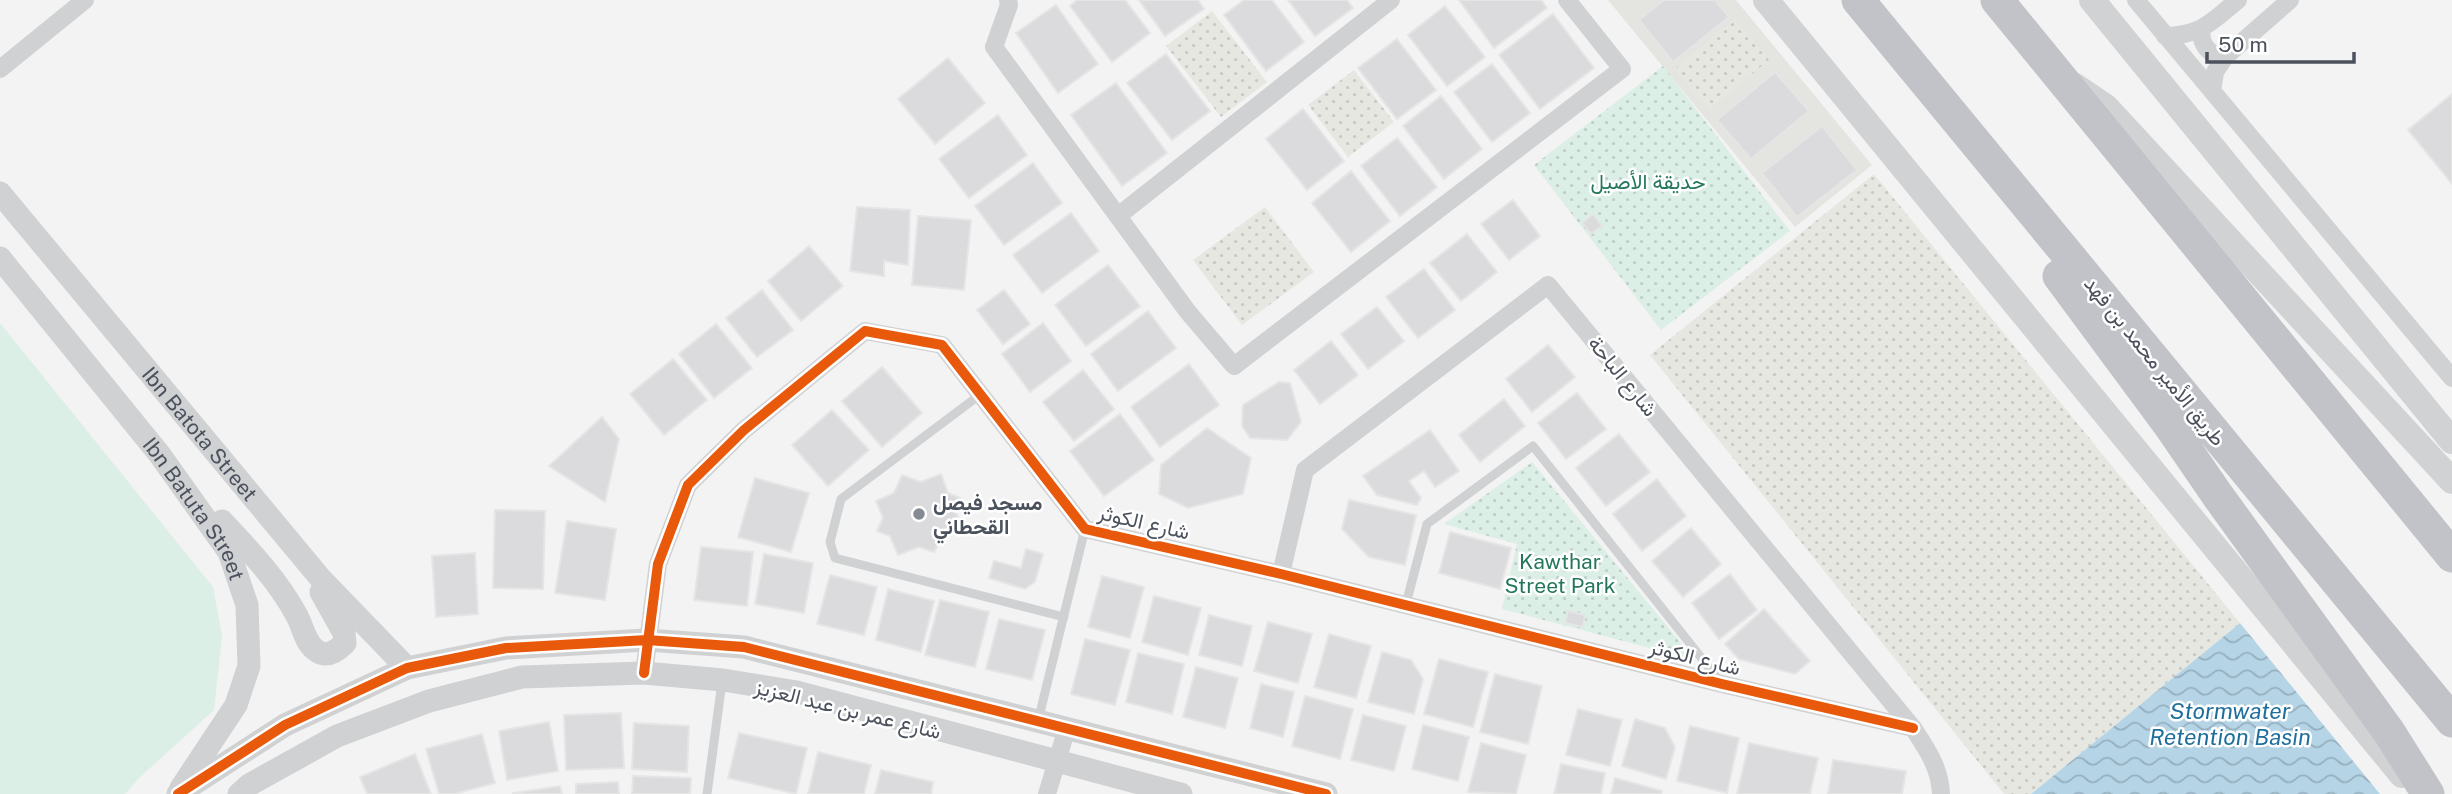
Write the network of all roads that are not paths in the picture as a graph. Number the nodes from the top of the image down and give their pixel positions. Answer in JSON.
{"nodes":[{"id":1,"x":85,"y":0,"type":"edge"},
{"id":2,"x":1391,"y":0,"type":"edge"},
{"id":3,"x":1567,"y":0,"type":"edge"},
{"id":4,"x":1766,"y":0,"type":"edge"},
{"id":5,"x":1858,"y":0,"type":"edge"},
{"id":6,"x":1997,"y":0,"type":"edge"},
{"id":7,"x":2092,"y":0,"type":"edge"},
{"id":8,"x":2136,"y":0,"type":"edge"},
{"id":9,"x":2238,"y":0,"type":"edge"},
{"id":10,"x":2290,"y":0,"type":"edge"},
{"id":11,"x":1011,"y":2,"type":"edge"},
{"id":12,"x":2201,"y":30,"type":"junction"},
{"id":13,"x":2165,"y":36,"type":"junction"},
{"id":14,"x":2225,"y":57,"type":"junction"},
{"id":15,"x":0,"y":69,"type":"edge"},
{"id":16,"x":2058,"y":75,"type":"junction"},
{"id":17,"x":2212,"y":92,"type":"junction"},
{"id":18,"x":1961,"y":125,"type":"junction"},
{"id":19,"x":0,"y":193,"type":"edge"},
{"id":20,"x":1118,"y":216,"type":"junction"},
{"id":21,"x":0,"y":258,"type":"edge"},
{"id":22,"x":2452,"y":378,"type":"edge"},
{"id":23,"x":981,"y":394,"type":"junction"},
{"id":24,"x":2452,"y":441,"type":"edge"},
{"id":25,"x":160,"y":455,"type":"junction"},
{"id":26,"x":2452,"y":481,"type":"edge"},
{"id":27,"x":1085,"y":529,"type":"junction"},
{"id":28,"x":297,"y":550,"type":"junction"},
{"id":29,"x":2452,"y":556,"type":"edge"},
{"id":30,"x":1281,"y":573,"type":"junction"},
{"id":31,"x":1406,"y":604,"type":"junction"},
{"id":32,"x":1064,"y":617,"type":"junction"},
{"id":33,"x":647,"y":640,"type":"junction"},
{"id":34,"x":407,"y":668,"type":"junction"},
{"id":35,"x":645,"y":673,"type":"junction"},
{"id":36,"x":723,"y":680,"type":"junction"},
{"id":37,"x":1722,"y":684,"type":"junction"},
{"id":38,"x":2452,"y":721,"type":"edge"},
{"id":39,"x":1038,"y":722,"type":"junction"},
{"id":40,"x":1067,"y":728,"type":"junction"},
{"id":41,"x":1913,"y":728,"type":"junction"},
{"id":42,"x":1057,"y":763,"type":"junction"},
{"id":43,"x":178,"y":794,"type":"edge"},
{"id":44,"x":239,"y":794,"type":"edge"},
{"id":45,"x":707,"y":794,"type":"edge"},
{"id":46,"x":1047,"y":794,"type":"edge"},
{"id":47,"x":1181,"y":794,"type":"edge"},
{"id":48,"x":1326,"y":794,"type":"edge"},
{"id":49,"x":1941,"y":794,"type":"edge"},
{"id":50,"x":2417,"y":794,"type":"edge"},
{"id":51,"x":2428,"y":794,"type":"edge"}],
"edges":[{"from":1,"to":15,"type":"street"},
{"from":2,"to":20,"type":"street"},
{"from":3,"to":20,"type":"street"},
{"from":4,"to":50,"type":"main road"},
{"from":5,"to":18,"type":"highway","name":"طريق الأمير محمد بن فهد"},
{"from":6,"to":16,"type":"highway"},
{"from":7,"to":24,"type":"main road"},
{"from":8,"to":13,"type":"street"},
{"from":9,"to":12,"type":"street"},
{"from":10,"to":14,"type":"street"},
{"from":11,"to":20,"type":"street"},
{"from":12,"to":13,"type":"street"},
{"from":12,"to":14,"type":"street"},
{"from":13,"to":17,"type":"street"},
{"from":14,"to":17,"type":"street"},
{"from":16,"to":26,"type":"main road"},
{"from":16,"to":29,"type":"highway"},
{"from":17,"to":22,"type":"street"},
{"from":18,"to":38,"type":"highway","name":"طريق الأمير محمد بن فهد"},
{"from":18,"to":51,"type":"highway"},
{"from":19,"to":28,"type":"street","name":"Ibn Batota Street"},
{"from":21,"to":25,"type":"street","name":"Ibn Batuta Street"},
{"from":23,"to":27,"type":"street","name":"شارع الكوثر"},
{"from":23,"to":32,"type":"lane"},
{"from":23,"to":33,"type":"street","name":"شارع الكوثر"},
{"from":25,"to":28,"type":"street"},
{"from":25,"to":43,"type":"street","name":"Ibn Batuta Street"},
{"from":27,"to":30,"type":"street","name":"شارع الكوثر"},
{"from":27,"to":32,"type":"lane"},
{"from":28,"to":34,"type":"street","name":"Ibn Batota Street"},
{"from":30,"to":31,"type":"street","name":"شارع الكوثر"},
{"from":30,"to":41,"type":"street","name":"شارع الباحة"},
{"from":31,"to":37,"type":"street","name":"شارع الكوثر"},
{"from":31,"to":37,"type":"lane"},
{"from":32,"to":39,"type":"lane"},
{"from":33,"to":34,"type":"street"},
{"from":33,"to":35,"type":"street","name":"شارع الكوثر"},
{"from":33,"to":39,"type":"street"},
{"from":34,"to":43,"type":"street"},
{"from":35,"to":36,"type":"street","name":"شارع عمر بن عبد العزيز"},
{"from":35,"to":44,"type":"street","name":"شارع عمر بن عبد العزيز"},
{"from":36,"to":42,"type":"street","name":"شارع عمر بن عبد العزيز"},
{"from":36,"to":45,"type":"lane"},
{"from":37,"to":41,"type":"street","name":"شارع الكوثر"},
{"from":39,"to":40,"type":"street"},
{"from":40,"to":42,"type":"street"},
{"from":40,"to":48,"type":"street"},
{"from":41,"to":49,"type":"street","name":"شارع الباحة"},
{"from":42,"to":46,"type":"street"},
{"from":42,"to":47,"type":"street","name":"شارع عمر بن عبد العزيز"}]}
